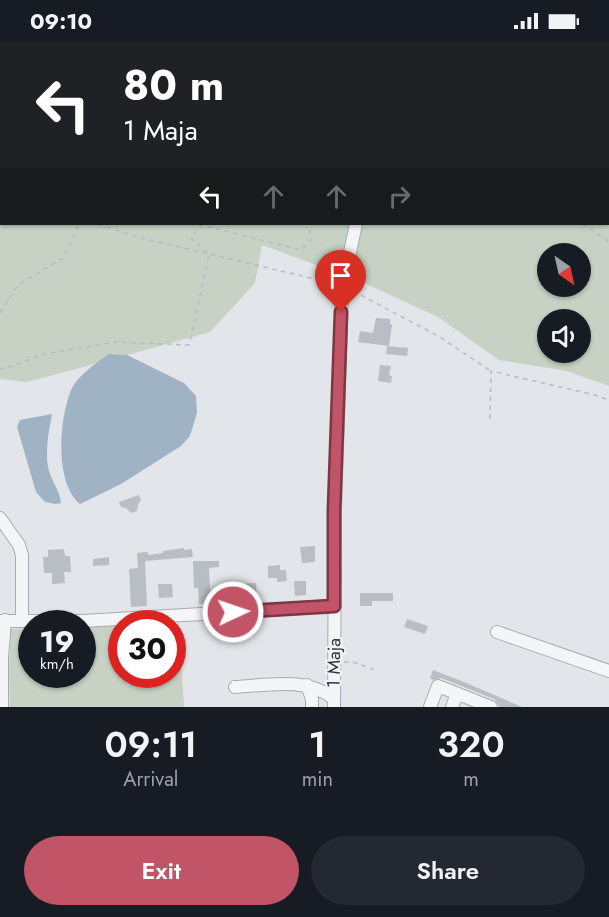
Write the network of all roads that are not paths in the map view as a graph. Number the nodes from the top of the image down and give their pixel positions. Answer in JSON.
{"nodes":[{"id":1,"x":356,"y":225,"type":"edge"},
{"id":2,"x":0,"y":518,"type":"edge"},
{"id":3,"x":334,"y":606,"type":"junction"},
{"id":4,"x":22,"y":610,"type":"edge"},
{"id":5,"x":3,"y":620,"type":"edge"},
{"id":6,"x":96,"y":620,"type":"edge"},
{"id":7,"x":18,"y":621,"type":"edge"},
{"id":8,"x":497,"y":632,"type":"dead end"},
{"id":9,"x":609,"y":670,"type":"edge"},
{"id":10,"x":307,"y":685,"type":"junction"},
{"id":11,"x":235,"y":687,"type":"dead end"},
{"id":12,"x":457,"y":694,"type":"junction"},
{"id":13,"x":334,"y":703,"type":"edge"},
{"id":14,"x":475,"y":704,"type":"edge"},
{"id":15,"x":2,"y":707,"type":"edge"},
{"id":16,"x":312,"y":707,"type":"edge"},
{"id":17,"x":430,"y":707,"type":"edge"},
{"id":18,"x":452,"y":707,"type":"edge"},
{"id":19,"x":491,"y":707,"type":"edge"}],
"edges":[{"from":1,"to":3,"type":"street","name":"1 Maja"},
{"from":2,"to":4,"type":"street"},
{"from":3,"to":6,"type":"street"},
{"from":3,"to":13,"type":"street","name":"1 Maja"},
{"from":5,"to":7,"type":"street"},
{"from":5,"to":15,"type":"street"},
{"from":8,"to":9,"type":"street"},
{"from":10,"to":11,"type":"street"},
{"from":10,"to":13,"type":"street"},
{"from":10,"to":16,"type":"street"},
{"from":12,"to":14,"type":"street"},
{"from":12,"to":17,"type":"street"},
{"from":12,"to":18,"type":"street"},
{"from":14,"to":19,"type":"street"}]}
